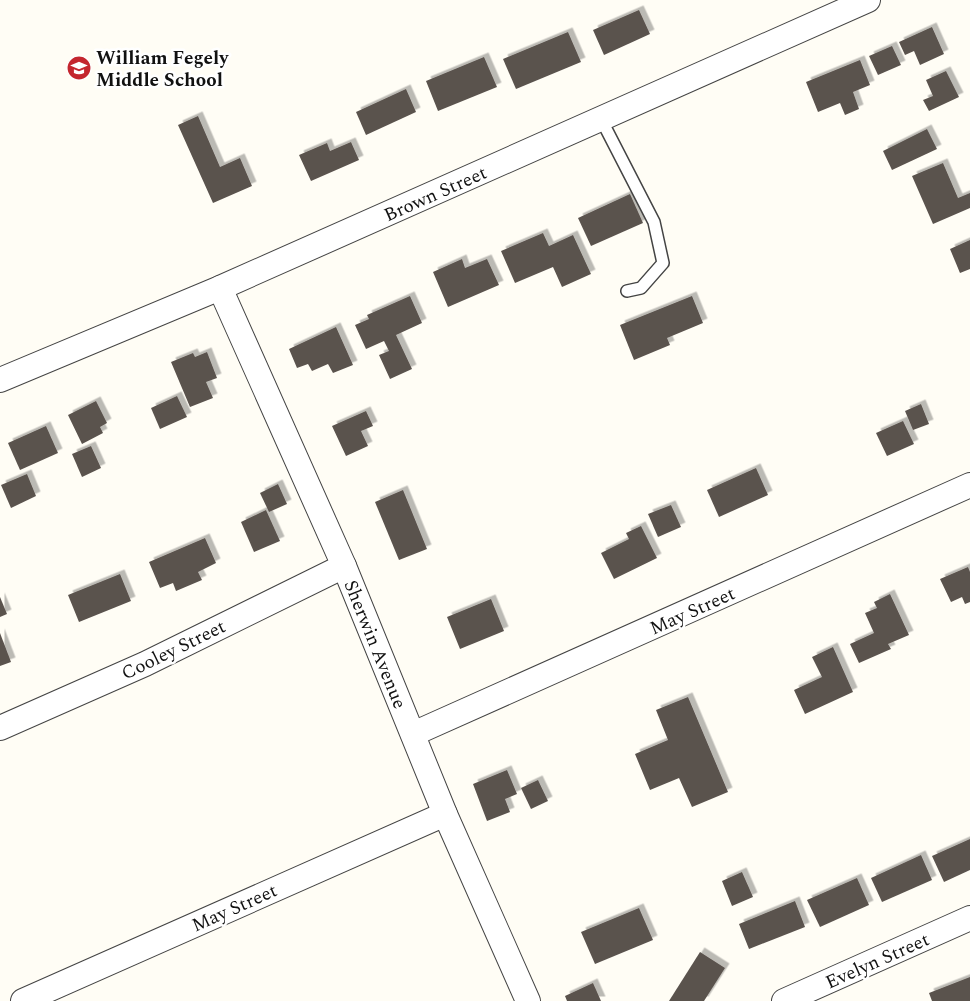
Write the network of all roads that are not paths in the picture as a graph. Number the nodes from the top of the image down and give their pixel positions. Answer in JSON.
{"nodes":[{"id":1,"x":868,"y":0,"type":"edge"},
{"id":2,"x":601,"y":119,"type":"junction"},
{"id":3,"x":220,"y":288,"type":"junction"},
{"id":4,"x":627,"y":292,"type":"dead end"},
{"id":5,"x":0,"y":380,"type":"edge"},
{"id":6,"x":970,"y":485,"type":"edge"},
{"id":7,"x":344,"y":566,"type":"junction"},
{"id":8,"x":0,"y":728,"type":"edge"},
{"id":9,"x":413,"y":734,"type":"junction"},
{"id":10,"x":446,"y":814,"type":"junction"},
{"id":11,"x":970,"y":918,"type":"edge"},
{"id":12,"x":23,"y":1001,"type":"edge"},
{"id":13,"x":528,"y":1001,"type":"edge"},
{"id":14,"x":784,"y":1001,"type":"edge"}],
"edges":[{"from":1,"to":2,"type":"street","name":"Brown Street"},
{"from":2,"to":3,"type":"street","name":"Brown Street"},
{"from":2,"to":4,"type":"lane"},
{"from":3,"to":5,"type":"street","name":"Brown Street"},
{"from":3,"to":7,"type":"street","name":"Sherwin Avenue"},
{"from":6,"to":9,"type":"street","name":"May Street"},
{"from":7,"to":8,"type":"street","name":"Cooley Street"},
{"from":7,"to":9,"type":"street","name":"Sherwin Avenue"},
{"from":9,"to":10,"type":"street","name":"Sherwin Avenue"},
{"from":10,"to":12,"type":"street","name":"May Street"},
{"from":10,"to":13,"type":"street","name":"Sherwin Avenue"},
{"from":11,"to":14,"type":"street","name":"Evelyn Street"}]}
